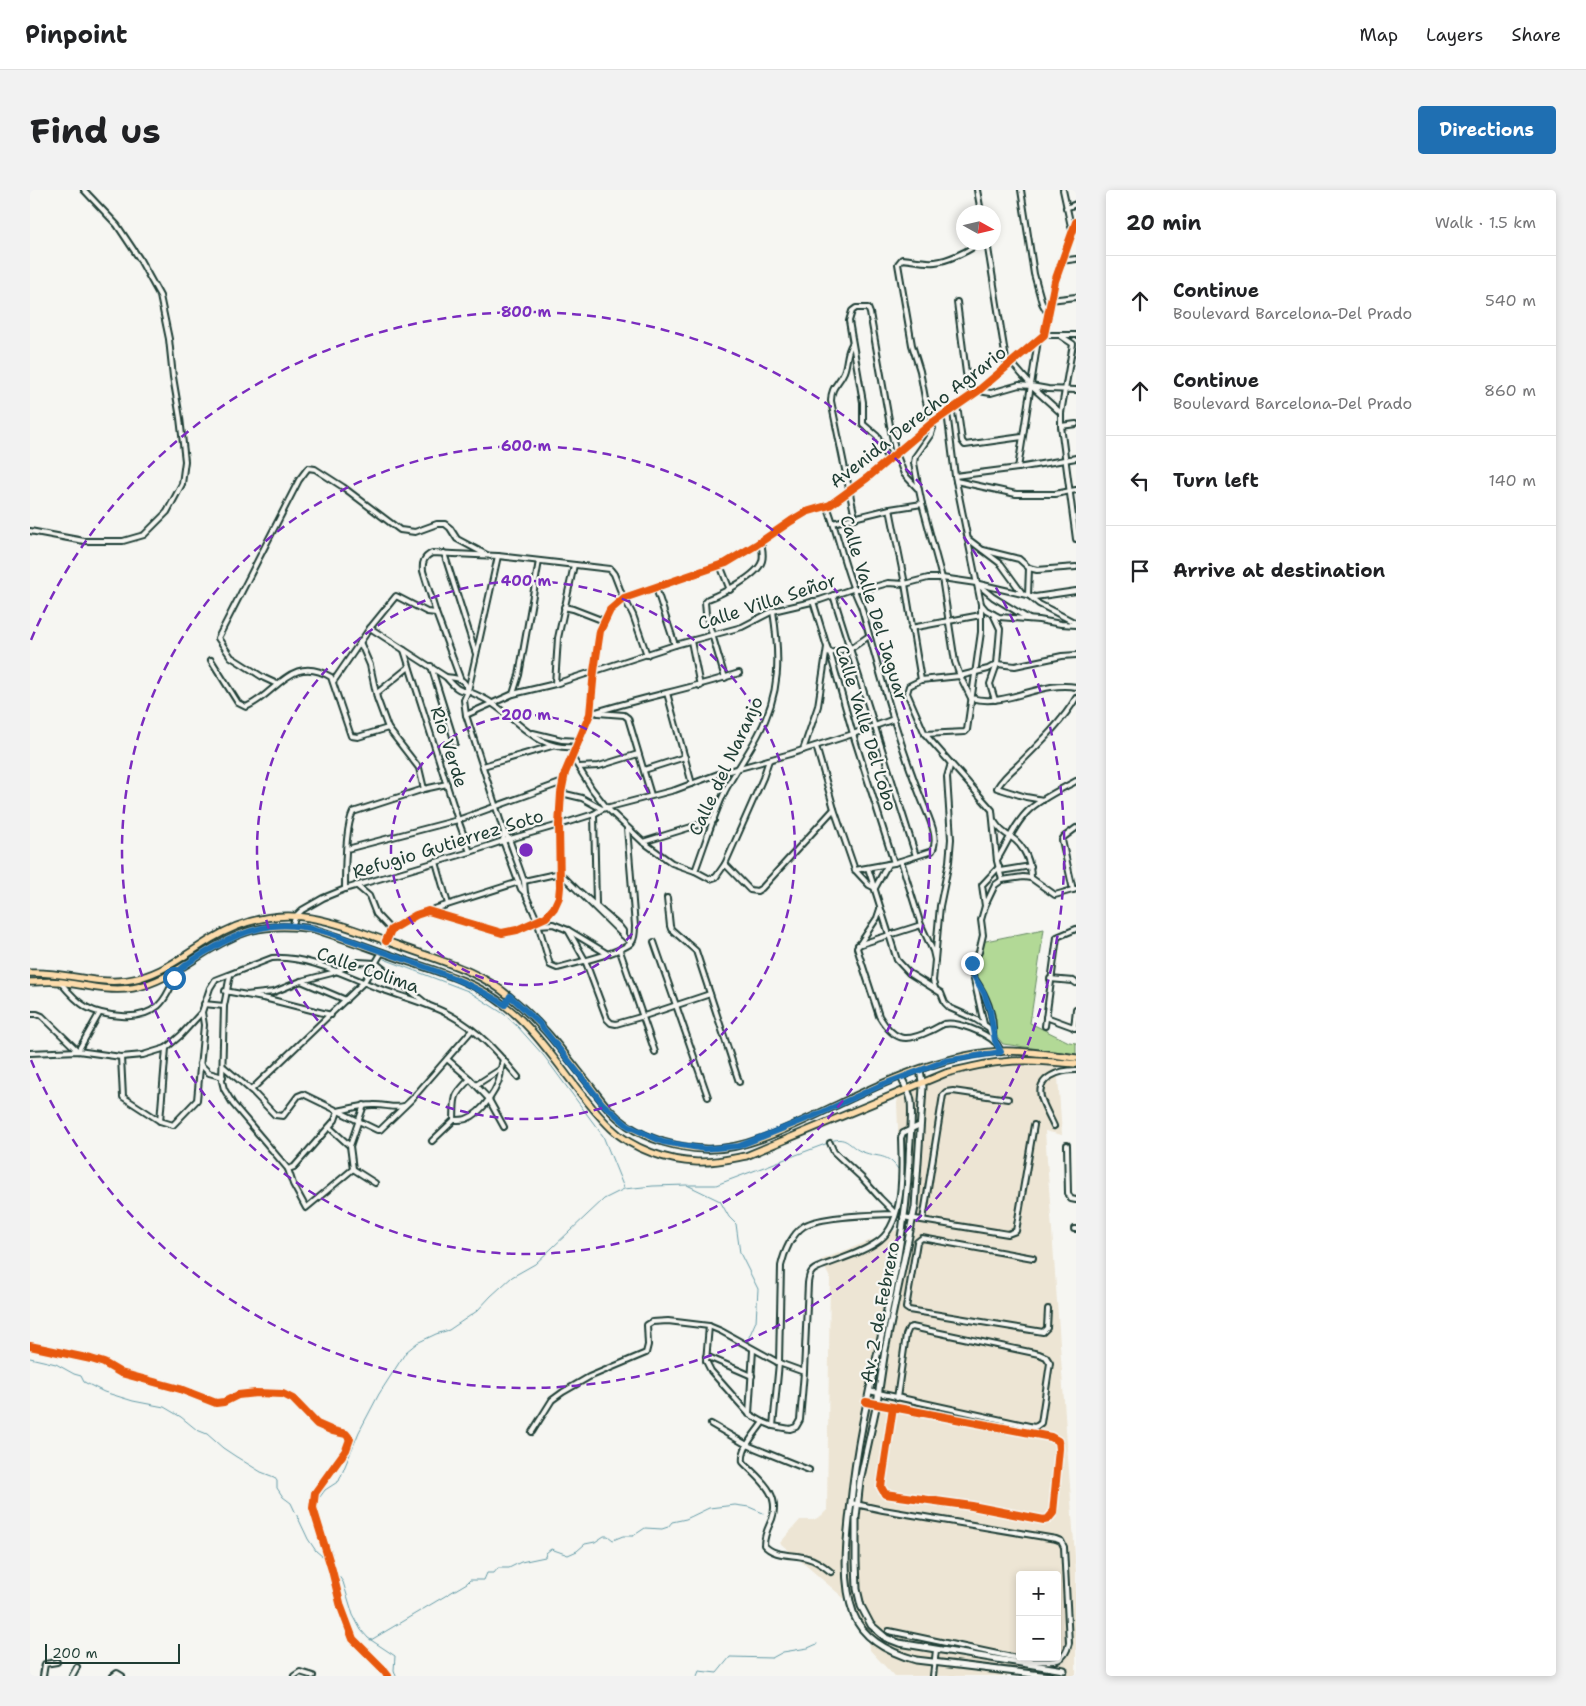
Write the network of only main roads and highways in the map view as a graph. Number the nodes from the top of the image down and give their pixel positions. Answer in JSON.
{"nodes":[{"id":1,"x":30,"y":973,"type":"edge"},
{"id":2,"x":30,"y":982,"type":"edge"},
{"id":3,"x":510,"y":996,"type":"junction"},
{"id":4,"x":505,"y":1005,"type":"junction"},
{"id":5,"x":1076,"y":1058,"type":"edge"},
{"id":6,"x":1076,"y":1064,"type":"edge"},
{"id":7,"x":920,"y":1070,"type":"junction"},
{"id":8,"x":901,"y":1077,"type":"junction"},
{"id":9,"x":923,"y":1083,"type":"junction"},
{"id":10,"x":907,"y":1089,"type":"junction"},
{"id":11,"x":1064,"y":1673,"type":"edge"},
{"id":12,"x":1050,"y":1676,"type":"edge"}],
"edges":[{"from":1,"to":3,"type":"main road"},
{"from":2,"to":4,"type":"main road"},
{"from":3,"to":4,"type":"main road"},
{"from":3,"to":8,"type":"main road"},
{"from":4,"to":10,"type":"main road"},
{"from":5,"to":7,"type":"main road"},
{"from":6,"to":9,"type":"main road"},
{"from":7,"to":8,"type":"main road"},
{"from":7,"to":9,"type":"main road","name":"Av. 2 de Febrero"},
{"from":8,"to":10,"type":"main road","name":"Av. 2 de Febrero"},
{"from":9,"to":10,"type":"main road"},
{"from":9,"to":11,"type":"main road","name":"Av. 2 de Febrero"},
{"from":10,"to":12,"type":"main road","name":"Av. 2 de Febrero"}]}
